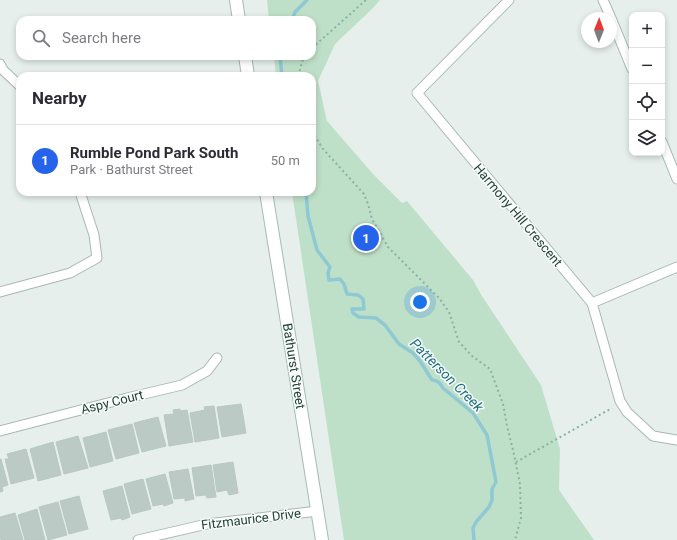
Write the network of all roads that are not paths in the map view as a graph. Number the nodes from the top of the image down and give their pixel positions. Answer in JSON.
{"nodes":[{"id":1,"x":236,"y":0,"type":"edge"},
{"id":2,"x":509,"y":0,"type":"edge"},
{"id":3,"x":604,"y":0,"type":"edge"},
{"id":4,"x":609,"y":12,"type":"edge"},
{"id":5,"x":238,"y":16,"type":"edge"},
{"id":6,"x":617,"y":33,"type":"edge"},
{"id":7,"x":246,"y":60,"type":"edge"},
{"id":8,"x":629,"y":62,"type":"edge"},
{"id":9,"x":0,"y":64,"type":"edge"},
{"id":10,"x":247,"y":72,"type":"edge"},
{"id":11,"x":16,"y":82,"type":"edge"},
{"id":12,"x":665,"y":149,"type":"edge"},
{"id":13,"x":677,"y":179,"type":"edge"},
{"id":14,"x":81,"y":196,"type":"edge"},
{"id":15,"x":267,"y":196,"type":"edge"},
{"id":16,"x":677,"y":267,"type":"edge"},
{"id":17,"x":0,"y":292,"type":"edge"},
{"id":18,"x":592,"y":304,"type":"junction"},
{"id":19,"x":217,"y":358,"type":"dead end"},
{"id":20,"x":0,"y":431,"type":"edge"},
{"id":21,"x":677,"y":440,"type":"edge"},
{"id":22,"x":318,"y":511,"type":"junction"},
{"id":23,"x":138,"y":540,"type":"edge"},
{"id":24,"x":322,"y":540,"type":"edge"}],
"edges":[{"from":1,"to":5,"type":"main road"},
{"from":2,"to":18,"type":"street","name":"Harmony Hill Crescent"},
{"from":3,"to":4,"type":"street"},
{"from":6,"to":8,"type":"street"},
{"from":7,"to":10,"type":"main road"},
{"from":9,"to":11,"type":"street"},
{"from":12,"to":13,"type":"street"},
{"from":14,"to":17,"type":"street"},
{"from":15,"to":22,"type":"main road","name":"Bathurst Street"},
{"from":16,"to":18,"type":"street"},
{"from":18,"to":21,"type":"street","name":"Harmony Hill Crescent"},
{"from":19,"to":20,"type":"street","name":"Aspy Court"},
{"from":22,"to":23,"type":"street","name":"Fitzmaurice Drive"},
{"from":22,"to":24,"type":"main road","name":"Bathurst Street"}]}
